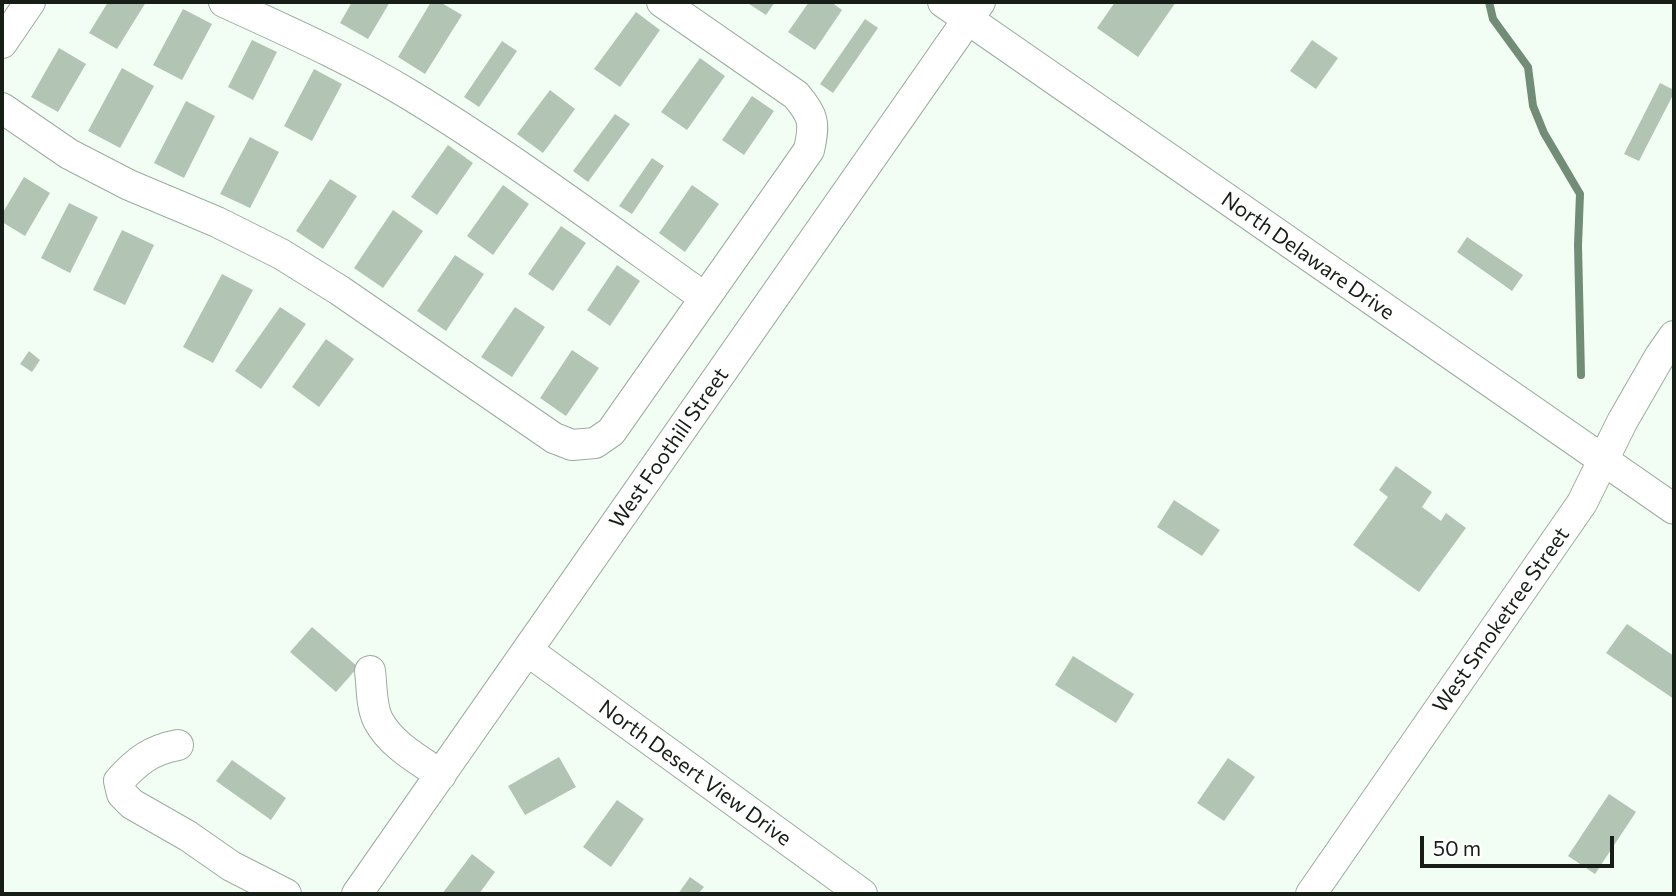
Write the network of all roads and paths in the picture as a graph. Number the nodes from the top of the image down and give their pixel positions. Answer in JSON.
{"nodes":[{"id":1,"x":30,"y":2,"type":"edge"},
{"id":2,"x":225,"y":2,"type":"edge"},
{"id":3,"x":662,"y":2,"type":"edge"},
{"id":4,"x":943,"y":2,"type":"edge"},
{"id":5,"x":974,"y":10,"type":"edge"},
{"id":6,"x":2,"y":43,"type":"edge"},
{"id":7,"x":2,"y":108,"type":"edge"},
{"id":8,"x":705,"y":298,"type":"junction"},
{"id":9,"x":1674,"y":336,"type":"edge"},
{"id":10,"x":1603,"y":460,"type":"junction"},
{"id":11,"x":1674,"y":509,"type":"edge"},
{"id":12,"x":528,"y":652,"type":"junction"},
{"id":13,"x":370,"y":671,"type":"dead end"},
{"id":14,"x":178,"y":745,"type":"dead end"},
{"id":15,"x":441,"y":775,"type":"junction"},
{"id":16,"x":286,"y":894,"type":"edge"},
{"id":17,"x":357,"y":894,"type":"edge"},
{"id":18,"x":862,"y":894,"type":"edge"},
{"id":19,"x":1311,"y":894,"type":"edge"}],
"edges":[{"from":1,"to":6,"type":"street"},
{"from":2,"to":8,"type":"street"},
{"from":3,"to":8,"type":"street"},
{"from":4,"to":5,"type":"street","name":"North Delaware Drive"},
{"from":5,"to":10,"type":"street","name":"North Delaware Drive"},
{"from":5,"to":12,"type":"street","name":"West Foothill Street"},
{"from":7,"to":8,"type":"street"},
{"from":9,"to":10,"type":"street","name":"West Smoketree Street"},
{"from":10,"to":11,"type":"street","name":"North Delaware Drive"},
{"from":10,"to":19,"type":"street","name":"West Smoketree Street"},
{"from":12,"to":15,"type":"street","name":"West Foothill Street"},
{"from":12,"to":18,"type":"street","name":"North Desert View Drive"},
{"from":13,"to":15,"type":"street"},
{"from":14,"to":16,"type":"street"},
{"from":15,"to":17,"type":"street","name":"West Foothill Street"}]}
